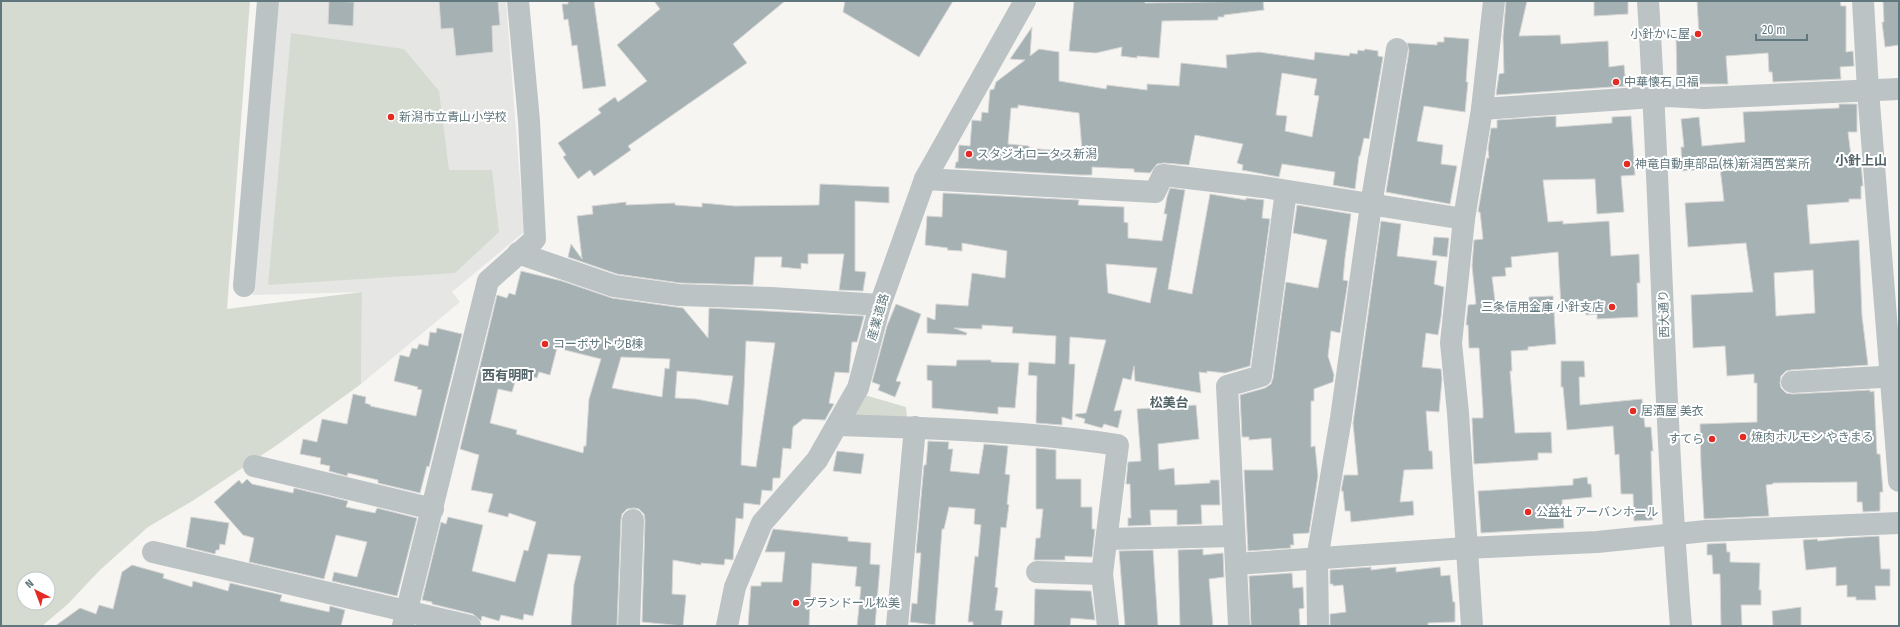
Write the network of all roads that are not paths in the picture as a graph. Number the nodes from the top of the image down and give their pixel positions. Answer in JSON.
{"nodes":[{"id":1,"x":268,"y":1,"type":"edge"},
{"id":2,"x":518,"y":1,"type":"edge"},
{"id":3,"x":1025,"y":1,"type":"edge"},
{"id":4,"x":1494,"y":1,"type":"edge"},
{"id":5,"x":1648,"y":1,"type":"edge"},
{"id":6,"x":1864,"y":1,"type":"edge"},
{"id":7,"x":1398,"y":49,"type":"dead end"},
{"id":8,"x":1899,"y":89,"type":"edge"},
{"id":9,"x":1868,"y":90,"type":"junction"},
{"id":10,"x":1654,"y":97,"type":"junction"},
{"id":11,"x":1482,"y":109,"type":"junction"},
{"id":12,"x":925,"y":179,"type":"junction"},
{"id":13,"x":1286,"y":191,"type":"junction"},
{"id":14,"x":1371,"y":205,"type":"junction"},
{"id":15,"x":1464,"y":219,"type":"junction"},
{"id":16,"x":518,"y":253,"type":"junction"},
{"id":17,"x":244,"y":286,"type":"dead end"},
{"id":18,"x":880,"y":305,"type":"junction"},
{"id":19,"x":1895,"y":376,"type":"edge"},
{"id":20,"x":1792,"y":382,"type":"dead end"},
{"id":21,"x":837,"y":424,"type":"junction"},
{"id":22,"x":915,"y":427,"type":"junction"},
{"id":23,"x":254,"y":466,"type":"dead end"},
{"id":24,"x":1899,"y":481,"type":"edge"},
{"id":25,"x":433,"y":509,"type":"junction"},
{"id":26,"x":634,"y":520,"type":"dead end"},
{"id":27,"x":1899,"y":523,"type":"edge"},
{"id":28,"x":1673,"y":535,"type":"junction"},
{"id":29,"x":1234,"y":536,"type":"junction"},
{"id":30,"x":1107,"y":539,"type":"junction"},
{"id":31,"x":1466,"y":548,"type":"junction"},
{"id":32,"x":153,"y":552,"type":"dead end"},
{"id":33,"x":1317,"y":559,"type":"junction"},
{"id":34,"x":1236,"y":564,"type":"junction"},
{"id":35,"x":1037,"y":572,"type":"dead end"},
{"id":36,"x":1102,"y":574,"type":"junction"},
{"id":37,"x":405,"y":619,"type":"edge"},
{"id":38,"x":470,"y":626,"type":"edge"},
{"id":39,"x":629,"y":626,"type":"edge"},
{"id":40,"x":727,"y":626,"type":"edge"},
{"id":41,"x":897,"y":626,"type":"edge"},
{"id":42,"x":1108,"y":626,"type":"edge"},
{"id":43,"x":1239,"y":626,"type":"edge"},
{"id":44,"x":1318,"y":626,"type":"edge"},
{"id":45,"x":1472,"y":626,"type":"edge"},
{"id":46,"x":1681,"y":626,"type":"edge"}],
"edges":[{"from":1,"to":17,"type":"street"},
{"from":2,"to":16,"type":"street"},
{"from":3,"to":12,"type":"street","name":"産業道路"},
{"from":4,"to":11,"type":"street"},
{"from":5,"to":10,"type":"street","name":"西大通り"},
{"from":6,"to":9,"type":"street"},
{"from":7,"to":14,"type":"street"},
{"from":8,"to":9,"type":"street"},
{"from":9,"to":10,"type":"street"},
{"from":9,"to":19,"type":"street"},
{"from":10,"to":11,"type":"street"},
{"from":10,"to":28,"type":"street","name":"西大通り"},
{"from":11,"to":15,"type":"street"},
{"from":12,"to":13,"type":"street"},
{"from":12,"to":18,"type":"street","name":"産業道路"},
{"from":13,"to":14,"type":"street"},
{"from":13,"to":29,"type":"street"},
{"from":14,"to":15,"type":"street"},
{"from":14,"to":33,"type":"street"},
{"from":15,"to":31,"type":"street"},
{"from":16,"to":18,"type":"street"},
{"from":16,"to":25,"type":"street"},
{"from":18,"to":21,"type":"street","name":"産業道路"},
{"from":19,"to":20,"type":"street"},
{"from":19,"to":24,"type":"street"},
{"from":21,"to":22,"type":"street"},
{"from":21,"to":40,"type":"street","name":"産業道路"},
{"from":22,"to":30,"type":"street"},
{"from":22,"to":41,"type":"street"},
{"from":23,"to":25,"type":"street"},
{"from":25,"to":37,"type":"street"},
{"from":26,"to":39,"type":"street"},
{"from":27,"to":28,"type":"street"},
{"from":28,"to":31,"type":"street"},
{"from":28,"to":46,"type":"street","name":"西大通り"},
{"from":29,"to":30,"type":"street"},
{"from":29,"to":34,"type":"street"},
{"from":30,"to":36,"type":"street"},
{"from":31,"to":33,"type":"street"},
{"from":31,"to":45,"type":"street"},
{"from":32,"to":37,"type":"street"},
{"from":33,"to":34,"type":"street"},
{"from":33,"to":44,"type":"street"},
{"from":34,"to":43,"type":"street"},
{"from":35,"to":36,"type":"street"},
{"from":36,"to":42,"type":"street"},
{"from":37,"to":38,"type":"street"}]}
